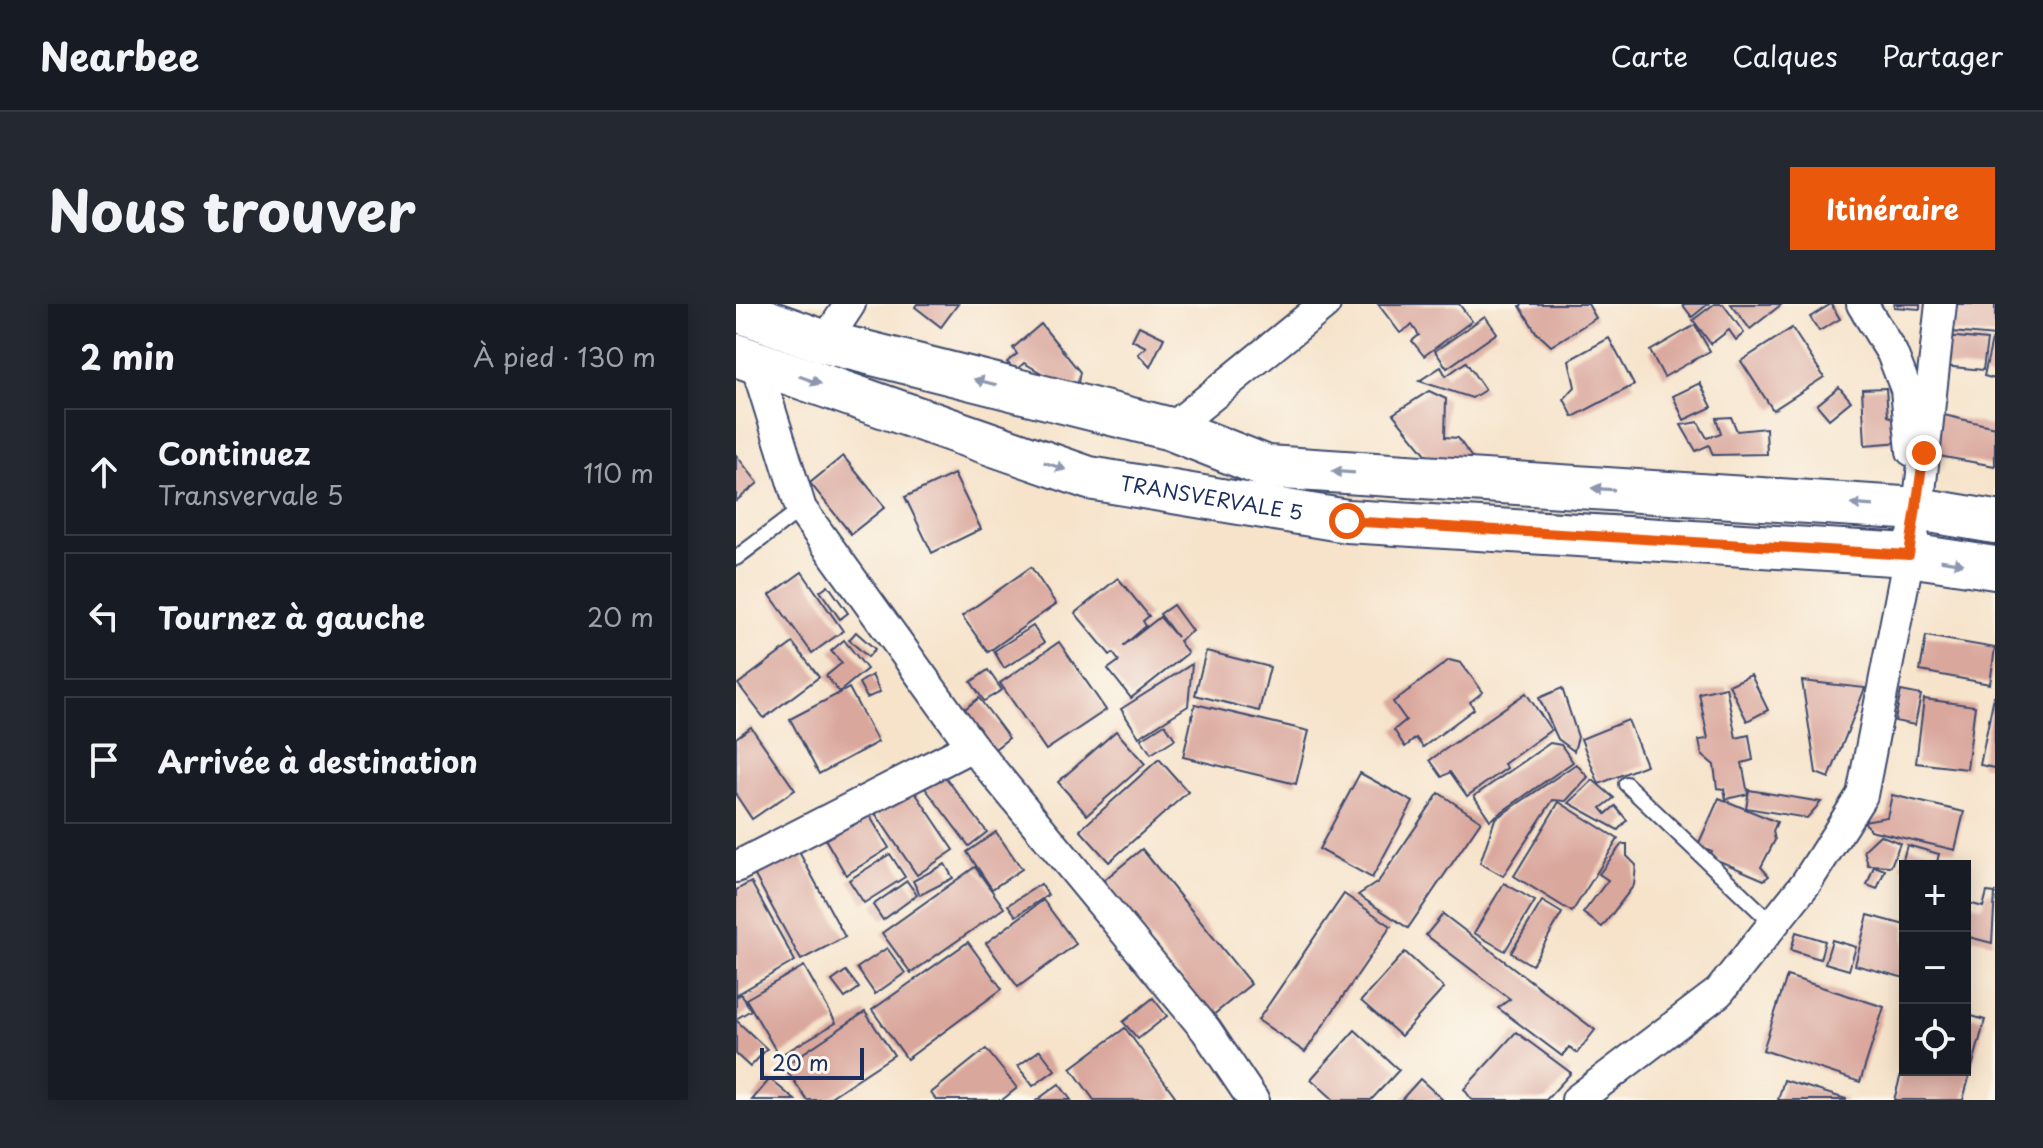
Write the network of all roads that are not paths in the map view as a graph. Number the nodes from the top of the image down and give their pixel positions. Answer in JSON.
{"nodes":[{"id":1,"x":850,"y":304,"type":"edge"},
{"id":2,"x":1325,"y":304,"type":"edge"},
{"id":3,"x":1862,"y":304,"type":"edge"},
{"id":4,"x":1941,"y":304,"type":"edge"},
{"id":5,"x":736,"y":310,"type":"edge"},
{"id":6,"x":825,"y":342,"type":"junction"},
{"id":7,"x":746,"y":358,"type":"edge"},
{"id":8,"x":1171,"y":429,"type":"junction"},
{"id":9,"x":801,"y":509,"type":"junction"},
{"id":10,"x":1918,"y":509,"type":"junction"},
{"id":11,"x":1995,"y":522,"type":"edge"},
{"id":12,"x":1909,"y":555,"type":"junction"},
{"id":13,"x":736,"y":558,"type":"edge"},
{"id":14,"x":1995,"y":568,"type":"edge"},
{"id":15,"x":972,"y":746,"type":"junction"},
{"id":16,"x":1626,"y":784,"type":"dead end"},
{"id":17,"x":736,"y":867,"type":"edge"},
{"id":18,"x":1773,"y":924,"type":"junction"},
{"id":19,"x":1253,"y":1100,"type":"edge"},
{"id":20,"x":1577,"y":1100,"type":"edge"}],
"edges":[{"from":1,"to":6,"type":"street"},
{"from":2,"to":8,"type":"street"},
{"from":3,"to":10,"type":"street"},
{"from":4,"to":10,"type":"street"},
{"from":5,"to":6,"type":"main road","name":"TRANSVERVALE 5"},
{"from":8,"to":6,"type":"main road","name":"TRANSVERVALE 5","one_way":true},
{"from":7,"to":9,"type":"street"},
{"from":7,"to":12,"type":"main road","name":"TRANSVERVALE 5","one_way":true},
{"from":10,"to":8,"type":"main road","name":"TRANSVERVALE 5","one_way":true},
{"from":9,"to":13,"type":"lane"},
{"from":9,"to":15,"type":"street"},
{"from":10,"to":11,"type":"main road","name":"TRANSVERVALE 5"},
{"from":10,"to":12,"type":"street"},
{"from":12,"to":14,"type":"main road","name":"TRANSVERVALE 5","one_way":true},
{"from":12,"to":18,"type":"street"},
{"from":15,"to":17,"type":"street"},
{"from":15,"to":19,"type":"street"},
{"from":16,"to":18,"type":"lane"},
{"from":18,"to":20,"type":"street"}]}
